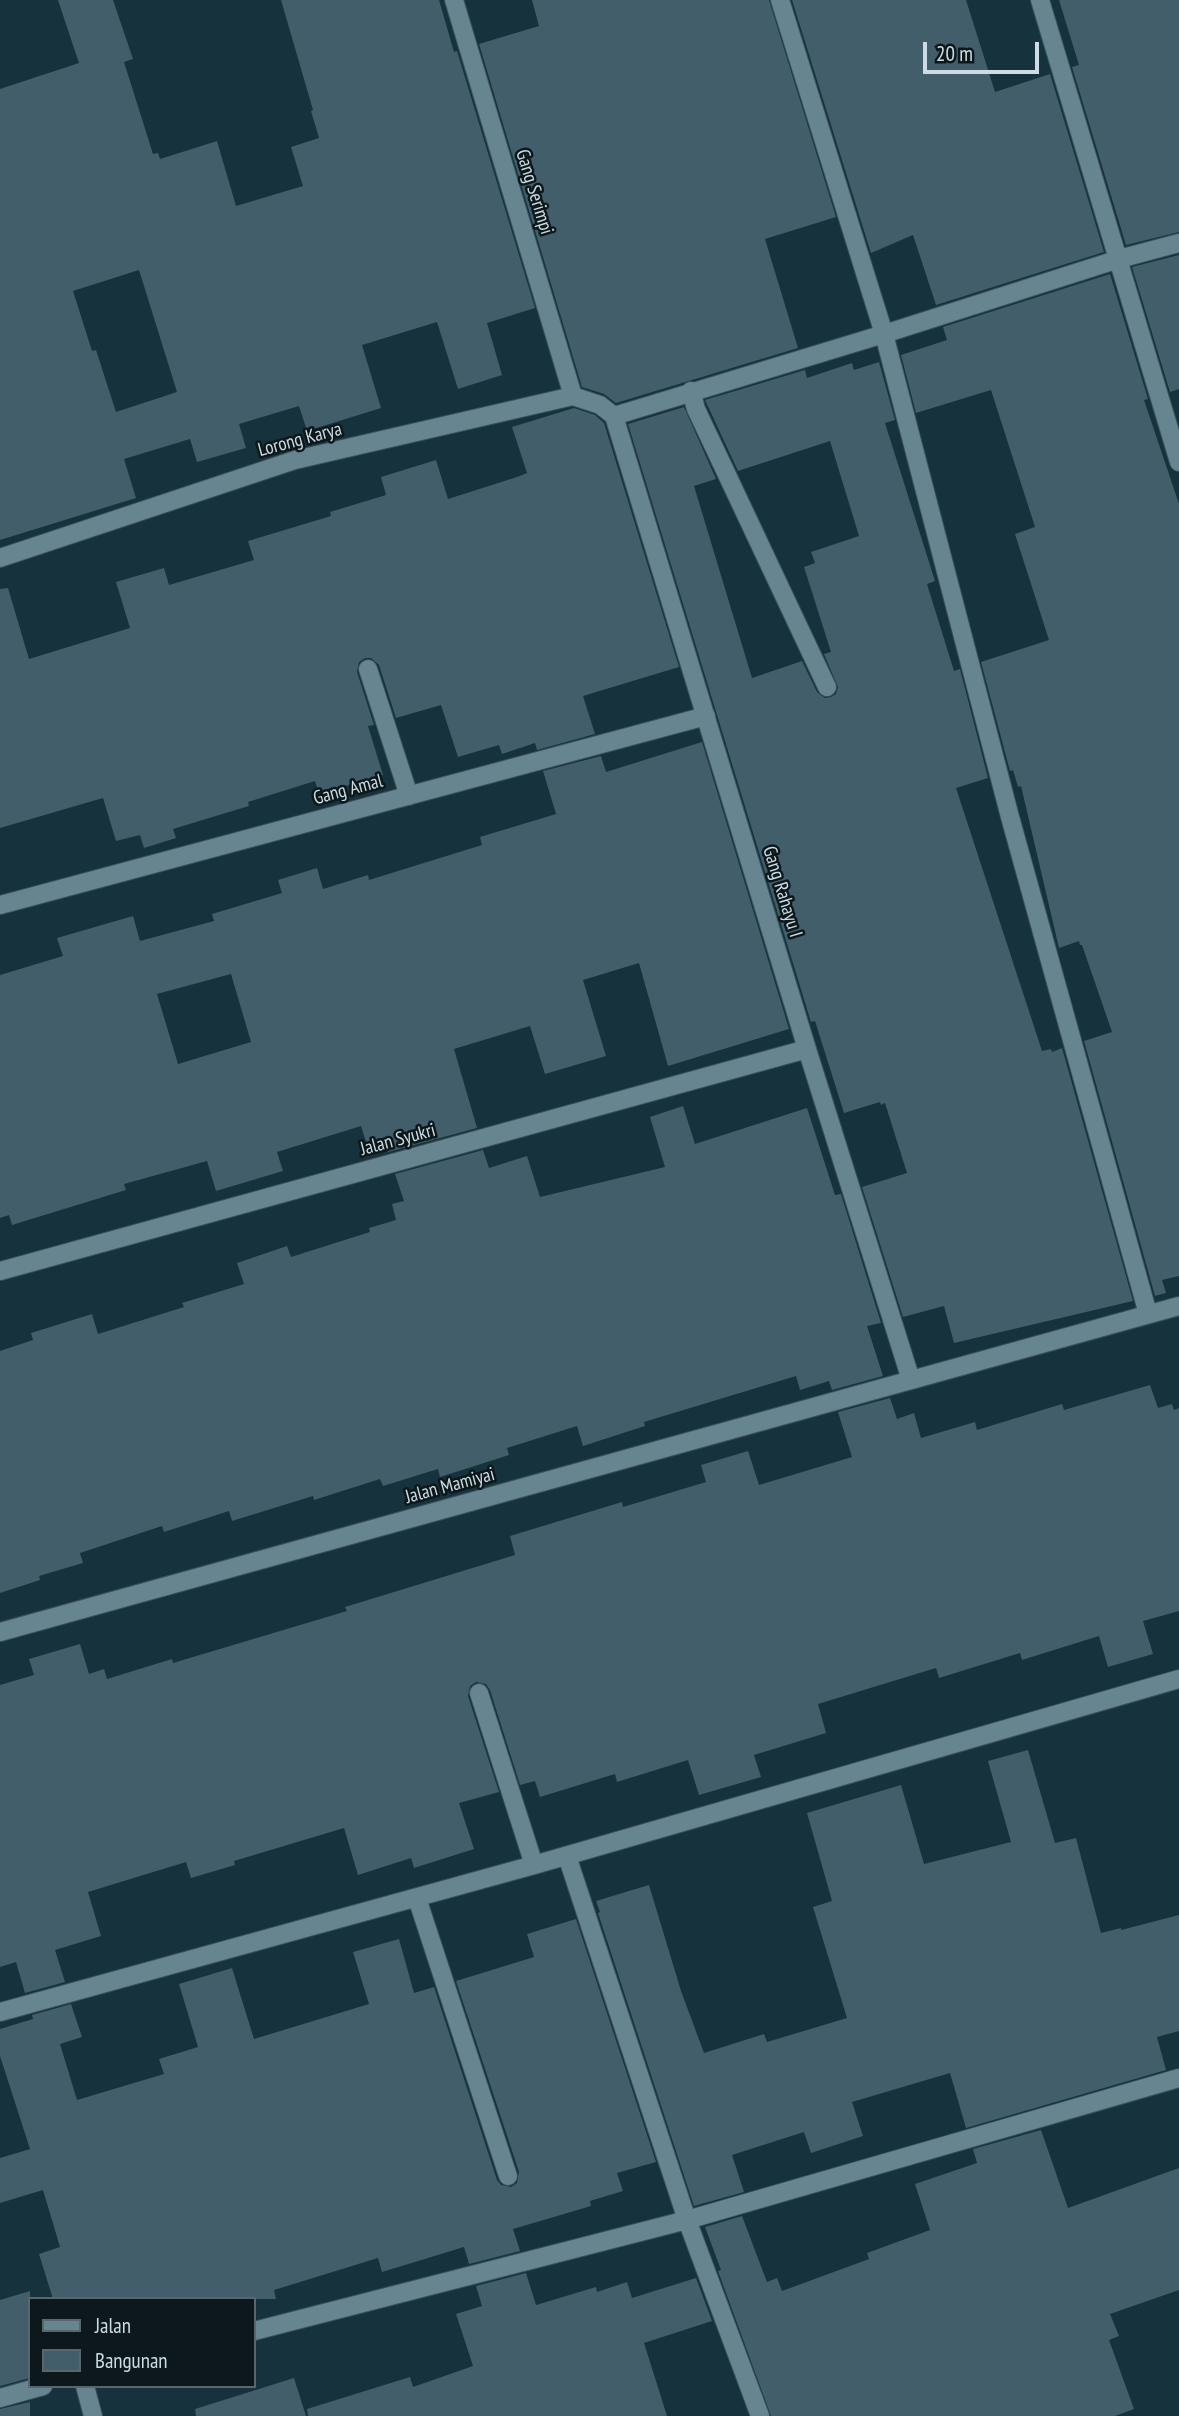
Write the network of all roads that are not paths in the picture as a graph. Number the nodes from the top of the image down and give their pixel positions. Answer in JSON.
{"nodes":[{"id":1,"x":454,"y":0,"type":"edge"},
{"id":2,"x":780,"y":0,"type":"edge"},
{"id":3,"x":1040,"y":0,"type":"edge"},
{"id":4,"x":1179,"y":243,"type":"edge"},
{"id":5,"x":1119,"y":259,"type":"junction"},
{"id":6,"x":884,"y":334,"type":"junction"},
{"id":7,"x":691,"y":391,"type":"junction"},
{"id":8,"x":573,"y":396,"type":"junction"},
{"id":9,"x":614,"y":416,"type":"junction"},
{"id":10,"x":1179,"y":463,"type":"edge"},
{"id":11,"x":0,"y":558,"type":"edge"},
{"id":12,"x":368,"y":669,"type":"dead end"},
{"id":13,"x":827,"y":687,"type":"dead end"},
{"id":14,"x":706,"y":716,"type":"junction"},
{"id":15,"x":408,"y":796,"type":"junction"},
{"id":16,"x":0,"y":905,"type":"edge"},
{"id":17,"x":807,"y":1049,"type":"junction"},
{"id":18,"x":0,"y":1271,"type":"edge"},
{"id":19,"x":1179,"y":1306,"type":"edge"},
{"id":20,"x":1148,"y":1314,"type":"junction"},
{"id":21,"x":911,"y":1380,"type":"junction"},
{"id":22,"x":0,"y":1632,"type":"edge"},
{"id":23,"x":1179,"y":1679,"type":"edge"},
{"id":24,"x":479,"y":1693,"type":"dead end"},
{"id":25,"x":567,"y":1856,"type":"junction"},
{"id":26,"x":534,"y":1865,"type":"junction"},
{"id":27,"x":417,"y":1898,"type":"junction"},
{"id":28,"x":0,"y":2012,"type":"edge"},
{"id":29,"x":1179,"y":2078,"type":"edge"},
{"id":30,"x":508,"y":2176,"type":"dead end"},
{"id":31,"x":687,"y":2220,"type":"junction"},
{"id":32,"x":256,"y":2330,"type":"edge"},
{"id":33,"x":36,"y":2388,"type":"edge"},
{"id":34,"x":86,"y":2388,"type":"edge"},
{"id":35,"x":0,"y":2398,"type":"edge"},
{"id":36,"x":93,"y":2416,"type":"edge"},
{"id":37,"x":760,"y":2416,"type":"edge"}],
"edges":[{"from":1,"to":8,"type":"street","name":"Gang Serimpi"},
{"from":2,"to":6,"type":"street"},
{"from":3,"to":5,"type":"street"},
{"from":4,"to":5,"type":"street"},
{"from":5,"to":6,"type":"street"},
{"from":5,"to":10,"type":"street"},
{"from":6,"to":7,"type":"street"},
{"from":6,"to":20,"type":"street"},
{"from":7,"to":9,"type":"street"},
{"from":7,"to":13,"type":"street"},
{"from":8,"to":9,"type":"street"},
{"from":8,"to":11,"type":"street","name":"Lorong Karya"},
{"from":9,"to":14,"type":"street","name":"Gang Rahayu I"},
{"from":12,"to":15,"type":"street"},
{"from":14,"to":15,"type":"street","name":"Gang Amal"},
{"from":14,"to":17,"type":"street","name":"Gang Rahayu I"},
{"from":15,"to":16,"type":"street","name":"Gang Amal"},
{"from":17,"to":18,"type":"street","name":"Jalan Syukri"},
{"from":17,"to":21,"type":"street","name":"Gang Rahayu I"},
{"from":19,"to":20,"type":"street","name":"Jalan Mamiyai"},
{"from":20,"to":21,"type":"street","name":"Jalan Mamiyai"},
{"from":21,"to":22,"type":"street","name":"Jalan Mamiyai"},
{"from":23,"to":25,"type":"street"},
{"from":24,"to":26,"type":"street"},
{"from":25,"to":26,"type":"street"},
{"from":25,"to":31,"type":"street"},
{"from":26,"to":27,"type":"street"},
{"from":27,"to":28,"type":"street"},
{"from":27,"to":30,"type":"street"},
{"from":29,"to":31,"type":"street"},
{"from":31,"to":32,"type":"street"},
{"from":31,"to":37,"type":"street"},
{"from":33,"to":35,"type":"street"},
{"from":34,"to":36,"type":"street"}]}
